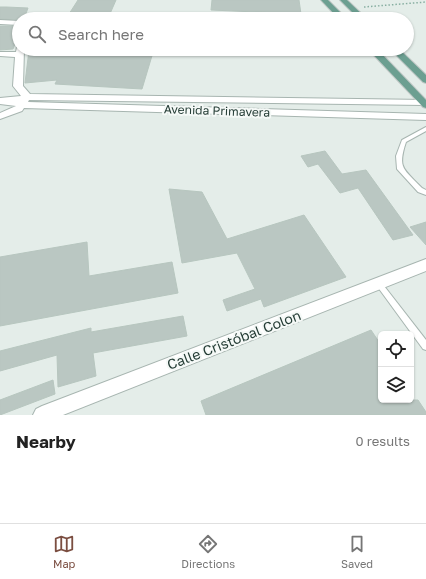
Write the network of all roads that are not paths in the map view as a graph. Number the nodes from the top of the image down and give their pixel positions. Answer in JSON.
{"nodes":[{"id":1,"x":324,"y":0,"type":"edge"},
{"id":2,"x":343,"y":0,"type":"edge"},
{"id":3,"x":336,"y":12,"type":"edge"},
{"id":4,"x":355,"y":12,"type":"edge"},
{"id":5,"x":0,"y":22,"type":"edge"},
{"id":6,"x":12,"y":23,"type":"edge"},
{"id":7,"x":12,"y":53,"type":"edge"},
{"id":8,"x":0,"y":54,"type":"edge"},
{"id":9,"x":20,"y":56,"type":"edge"},
{"id":10,"x":379,"y":56,"type":"edge"},
{"id":11,"x":401,"y":56,"type":"edge"},
{"id":12,"x":426,"y":80,"type":"edge"},
{"id":13,"x":4,"y":101,"type":"edge"},
{"id":14,"x":25,"y":101,"type":"junction"},
{"id":15,"x":425,"y":103,"type":"edge"},
{"id":16,"x":0,"y":116,"type":"edge"},
{"id":17,"x":426,"y":117,"type":"edge"},
{"id":18,"x":426,"y":129,"type":"edge"},
{"id":19,"x":426,"y":193,"type":"edge"},
{"id":20,"x":426,"y":265,"type":"edge"},
{"id":21,"x":379,"y":284,"type":"junction"},
{"id":22,"x":426,"y":346,"type":"edge"},
{"id":23,"x":42,"y":415,"type":"edge"}],
"edges":[{"from":1,"to":3,"type":"main road"},
{"from":2,"to":4,"type":"main road"},
{"from":5,"to":6,"type":"street"},
{"from":7,"to":8,"type":"street"},
{"from":9,"to":14,"type":"street"},
{"from":10,"to":15,"type":"main road"},
{"from":11,"to":12,"type":"main road"},
{"from":13,"to":14,"type":"street","name":"Avenida Primavera"},
{"from":14,"to":15,"type":"street","name":"Avenida Primavera"},
{"from":14,"to":16,"type":"street"},
{"from":14,"to":17,"type":"street","name":"Avenida Primavera"},
{"from":18,"to":19,"type":"lane"},
{"from":20,"to":21,"type":"street","name":"Calle Cristóbal Colon"},
{"from":21,"to":22,"type":"lane"},
{"from":21,"to":23,"type":"street","name":"Calle Cristóbal Colon"}]}
